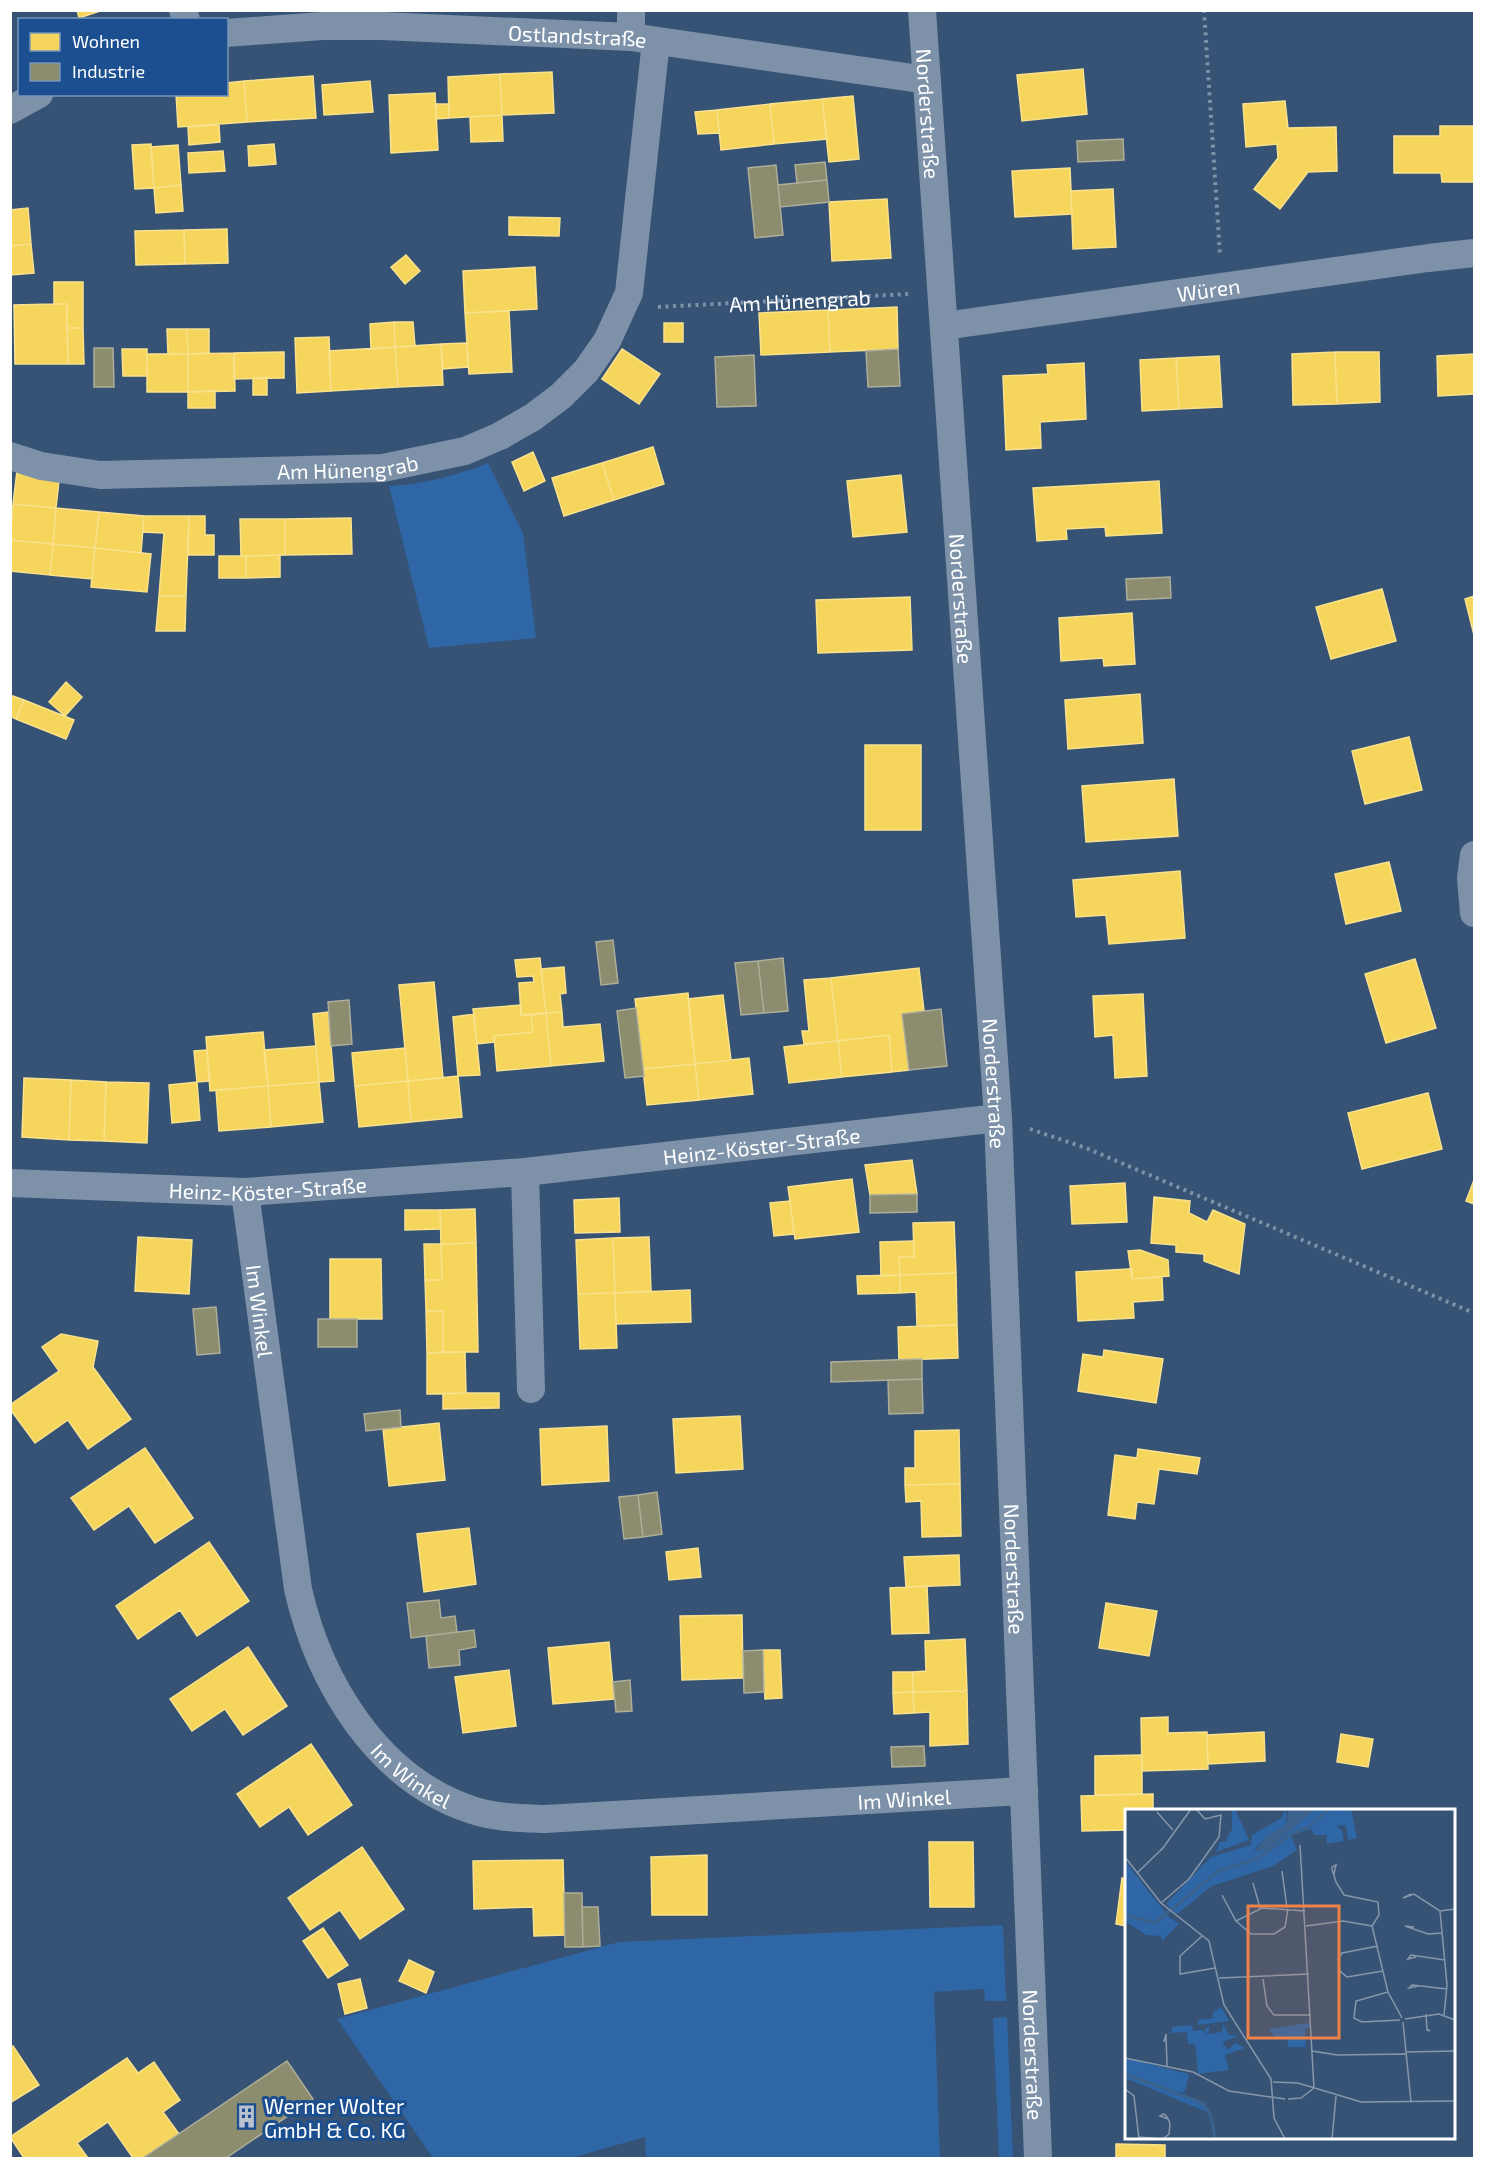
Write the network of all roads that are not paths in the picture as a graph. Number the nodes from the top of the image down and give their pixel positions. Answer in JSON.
{"nodes":[{"id":1,"x":922,"y":10,"type":"edge"},
{"id":2,"x":640,"y":30,"type":"edge"},
{"id":3,"x":228,"y":33,"type":"edge"},
{"id":4,"x":927,"y":80,"type":"junction"},
{"id":5,"x":35,"y":96,"type":"edge"},
{"id":6,"x":10,"y":110,"type":"edge"},
{"id":7,"x":1474,"y":253,"type":"edge"},
{"id":8,"x":944,"y":326,"type":"junction"},
{"id":9,"x":10,"y":456,"type":"edge"},
{"id":10,"x":1474,"y":855,"type":"edge"},
{"id":11,"x":1474,"y":913,"type":"edge"},
{"id":12,"x":998,"y":1118,"type":"junction"},
{"id":13,"x":525,"y":1172,"type":"junction"},
{"id":14,"x":10,"y":1183,"type":"edge"},
{"id":15,"x":245,"y":1192,"type":"junction"},
{"id":16,"x":531,"y":1389,"type":"dead end"},
{"id":17,"x":1024,"y":1791,"type":"junction"},
{"id":18,"x":1038,"y":2158,"type":"edge"}],
"edges":[{"from":1,"to":4,"type":"street","name":"Norderstraße"},
{"from":2,"to":3,"type":"street","name":"Ostlandstraße"},
{"from":2,"to":4,"type":"street","name":"Ostlandstraße"},
{"from":2,"to":9,"type":"street","name":"Am Hünengrab"},
{"from":4,"to":8,"type":"street","name":"Norderstraße"},
{"from":5,"to":6,"type":"street"},
{"from":7,"to":8,"type":"street","name":"Würen"},
{"from":8,"to":12,"type":"street","name":"Norderstraße"},
{"from":10,"to":11,"type":"street"},
{"from":12,"to":13,"type":"street","name":"Heinz-Köster-Straße"},
{"from":12,"to":17,"type":"street","name":"Norderstraße"},
{"from":13,"to":15,"type":"street","name":"Heinz-Köster-Straße"},
{"from":13,"to":16,"type":"street"},
{"from":14,"to":15,"type":"street","name":"Heinz-Köster-Straße"},
{"from":15,"to":17,"type":"street","name":"Im Winkel"},
{"from":17,"to":18,"type":"street","name":"Norderstraße"}]}
